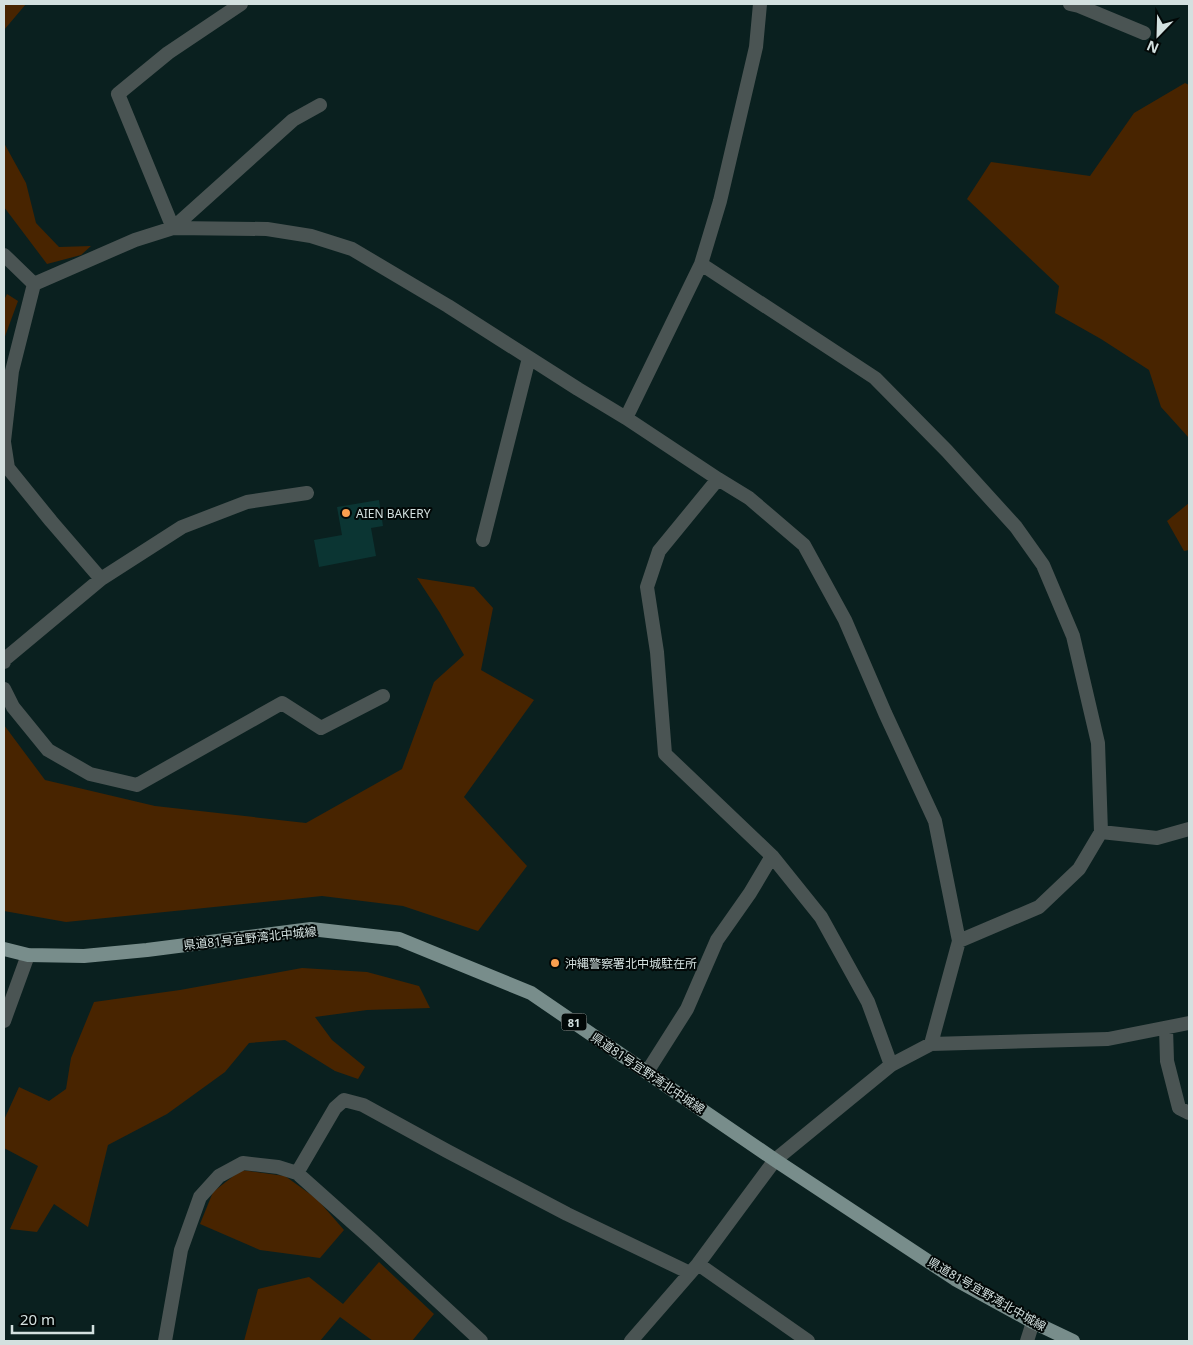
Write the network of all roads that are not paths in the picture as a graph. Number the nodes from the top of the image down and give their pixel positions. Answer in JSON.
{"nodes":[{"id":1,"x":241,"y":4,"type":"edge"},
{"id":2,"x":760,"y":4,"type":"edge"},
{"id":3,"x":1070,"y":4,"type":"edge"},
{"id":4,"x":1144,"y":33,"type":"dead end"},
{"id":5,"x":320,"y":105,"type":"dead end"},
{"id":6,"x":173,"y":228,"type":"junction"},
{"id":7,"x":4,"y":257,"type":"edge"},
{"id":8,"x":701,"y":264,"type":"junction"},
{"id":9,"x":34,"y":284,"type":"junction"},
{"id":10,"x":529,"y":358,"type":"junction"},
{"id":11,"x":626,"y":418,"type":"junction"},
{"id":12,"x":4,"y":442,"type":"edge"},
{"id":13,"x":718,"y":479,"type":"junction"},
{"id":14,"x":307,"y":493,"type":"dead end"},
{"id":15,"x":483,"y":540,"type":"dead end"},
{"id":16,"x":101,"y":580,"type":"junction"},
{"id":17,"x":4,"y":662,"type":"edge"},
{"id":18,"x":4,"y":689,"type":"edge"},
{"id":19,"x":383,"y":696,"type":"dead end"},
{"id":20,"x":1189,"y":829,"type":"edge"},
{"id":21,"x":1101,"y":832,"type":"junction"},
{"id":22,"x":772,"y":856,"type":"junction"},
{"id":23,"x":959,"y":941,"type":"junction"},
{"id":24,"x":4,"y":949,"type":"edge"},
{"id":25,"x":28,"y":955,"type":"junction"},
{"id":26,"x":4,"y":1021,"type":"edge"},
{"id":27,"x":1189,"y":1024,"type":"edge"},
{"id":28,"x":1166,"y":1028,"type":"junction"},
{"id":29,"x":931,"y":1044,"type":"junction"},
{"id":30,"x":890,"y":1065,"type":"junction"},
{"id":31,"x":647,"y":1072,"type":"junction"},
{"id":32,"x":1189,"y":1113,"type":"edge"},
{"id":33,"x":775,"y":1160,"type":"junction"},
{"id":34,"x":297,"y":1173,"type":"junction"},
{"id":35,"x":694,"y":1268,"type":"junction"},
{"id":36,"x":1033,"y":1322,"type":"junction"},
{"id":37,"x":166,"y":1341,"type":"edge"},
{"id":38,"x":481,"y":1341,"type":"edge"},
{"id":39,"x":633,"y":1341,"type":"edge"},
{"id":40,"x":808,"y":1341,"type":"edge"},
{"id":41,"x":1027,"y":1341,"type":"edge"},
{"id":42,"x":1073,"y":1341,"type":"edge"}],
"edges":[{"from":1,"to":6,"type":"street"},
{"from":2,"to":8,"type":"street"},
{"from":3,"to":4,"type":"street"},
{"from":5,"to":6,"type":"street"},
{"from":6,"to":9,"type":"street"},
{"from":6,"to":10,"type":"street"},
{"from":7,"to":9,"type":"street"},
{"from":8,"to":11,"type":"street"},
{"from":8,"to":21,"type":"street"},
{"from":9,"to":12,"type":"street"},
{"from":10,"to":11,"type":"street"},
{"from":10,"to":15,"type":"street"},
{"from":11,"to":13,"type":"street"},
{"from":12,"to":16,"type":"street"},
{"from":13,"to":22,"type":"street"},
{"from":13,"to":23,"type":"street"},
{"from":14,"to":16,"type":"street"},
{"from":16,"to":17,"type":"street"},
{"from":18,"to":19,"type":"street"},
{"from":20,"to":21,"type":"street"},
{"from":21,"to":23,"type":"street"},
{"from":22,"to":30,"type":"street"},
{"from":22,"to":31,"type":"street"},
{"from":23,"to":29,"type":"street"},
{"from":24,"to":25,"type":"main road","name":"県道81号宜野湾北中城線","number":"81"},
{"from":25,"to":26,"type":"street"},
{"from":25,"to":31,"type":"main road","name":"県道81号宜野湾北中城線","number":"81"},
{"from":27,"to":28,"type":"street"},
{"from":28,"to":29,"type":"street"},
{"from":28,"to":32,"type":"street"},
{"from":29,"to":30,"type":"street"},
{"from":30,"to":33,"type":"street"},
{"from":31,"to":33,"type":"main road","name":"県道81号宜野湾北中城線","number":"81"},
{"from":33,"to":35,"type":"street"},
{"from":33,"to":36,"type":"main road","name":"県道81号宜野湾北中城線","number":"81"},
{"from":34,"to":35,"type":"street"},
{"from":34,"to":37,"type":"street"},
{"from":34,"to":38,"type":"street"},
{"from":35,"to":39,"type":"street"},
{"from":35,"to":40,"type":"street"},
{"from":36,"to":41,"type":"street"},
{"from":36,"to":42,"type":"main road","name":"県道81号宜野湾北中城線","number":"81"}]}
